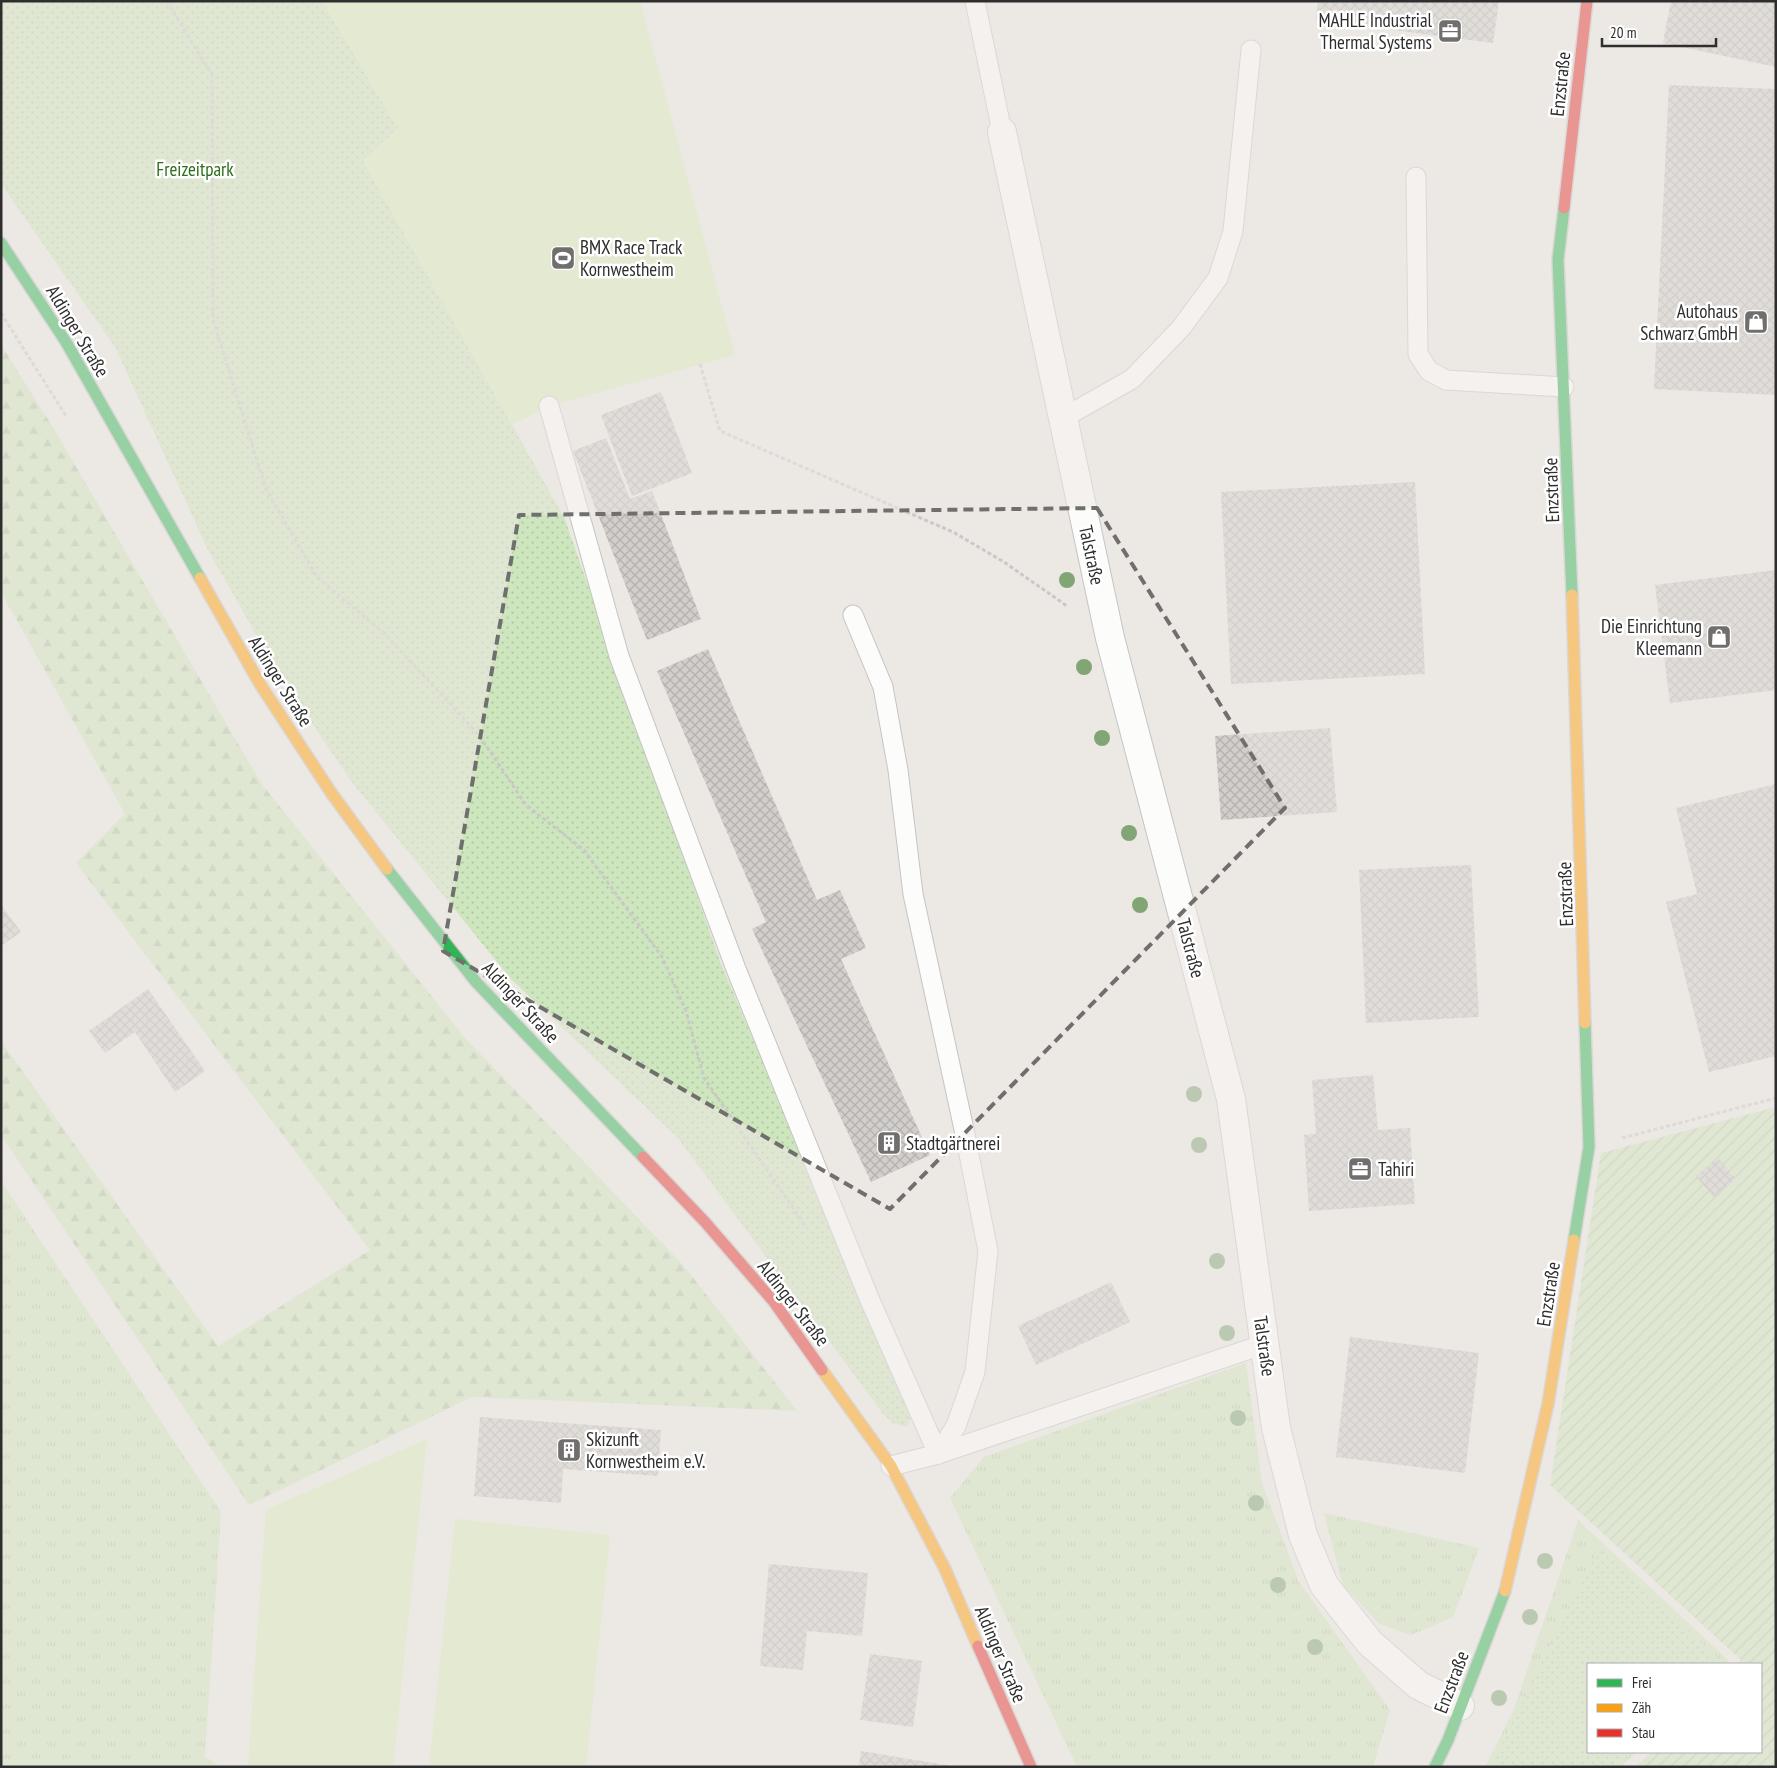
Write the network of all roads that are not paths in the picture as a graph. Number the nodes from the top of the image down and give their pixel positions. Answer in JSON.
{"nodes":[{"id":1,"x":975,"y":1,"type":"edge"},
{"id":2,"x":1587,"y":1,"type":"edge"},
{"id":3,"x":1252,"y":50,"type":"dead end"},
{"id":4,"x":1002,"y":132,"type":"joint"},
{"id":5,"x":1416,"y":176,"type":"dead end"},
{"id":6,"x":1,"y":243,"type":"edge"},
{"id":7,"x":1564,"y":387,"type":"junction"},
{"id":8,"x":549,"y":406,"type":"dead end"},
{"id":9,"x":1063,"y":418,"type":"junction"},
{"id":10,"x":853,"y":615,"type":"dead end"},
{"id":11,"x":1264,"y":1344,"type":"junction"},
{"id":12,"x":938,"y":1454,"type":"junction"},
{"id":13,"x":891,"y":1466,"type":"junction"},
{"id":14,"x":1460,"y":1706,"type":"junction"},
{"id":15,"x":1031,"y":1767,"type":"edge"},
{"id":16,"x":1435,"y":1767,"type":"edge"}],
"edges":[{"from":1,"to":4,"type":"lane"},
{"from":2,"to":7,"type":"main road","name":"Enzstraße"},
{"from":3,"to":9,"type":"lane"},
{"from":4,"to":9,"type":"street","name":"Talstraße"},
{"from":5,"to":7,"type":"lane"},
{"from":6,"to":13,"type":"main road","name":"Aldinger Straße"},
{"from":7,"to":14,"type":"main road","name":"Enzstraße"},
{"from":8,"to":12,"type":"lane"},
{"from":9,"to":11,"type":"street","name":"Talstraße"},
{"from":10,"to":12,"type":"lane"},
{"from":11,"to":12,"type":"lane"},
{"from":11,"to":14,"type":"street","name":"Talstraße"},
{"from":12,"to":13,"type":"lane"},
{"from":13,"to":15,"type":"main road","name":"Aldinger Straße"},
{"from":14,"to":16,"type":"main road","name":"Enzstraße"}]}
